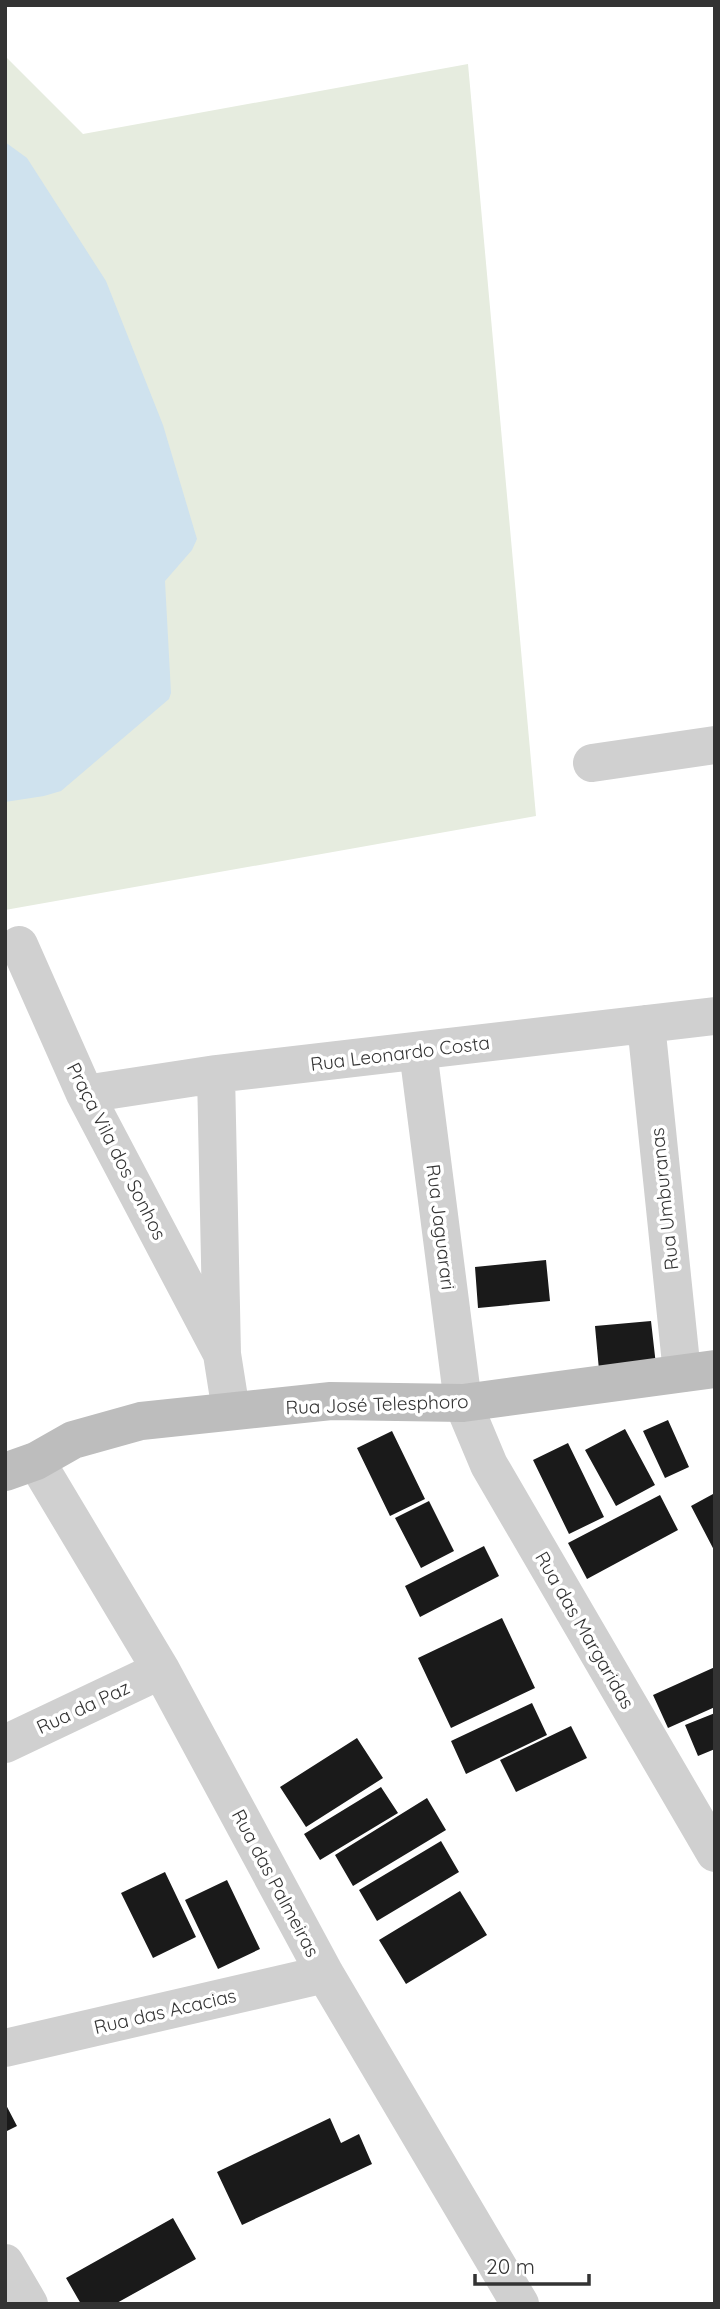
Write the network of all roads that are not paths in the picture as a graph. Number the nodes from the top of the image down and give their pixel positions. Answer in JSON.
{"nodes":[{"id":1,"x":715,"y":745,"type":"edge"},
{"id":2,"x":592,"y":763,"type":"dead end"},
{"id":3,"x":19,"y":945,"type":"dead end"},
{"id":4,"x":715,"y":1016,"type":"edge"},
{"id":5,"x":646,"y":1024,"type":"junction"},
{"id":6,"x":418,"y":1051,"type":"junction"},
{"id":7,"x":216,"y":1074,"type":"junction"},
{"id":8,"x":86,"y":1094,"type":"junction"},
{"id":9,"x":222,"y":1354,"type":"junction"},
{"id":10,"x":698,"y":1371,"type":"edge"},
{"id":11,"x":463,"y":1403,"type":"junction"},
{"id":12,"x":232,"y":1410,"type":"junction"},
{"id":13,"x":20,"y":1467,"type":"edge"},
{"id":14,"x":161,"y":1670,"type":"junction"},
{"id":15,"x":5,"y":1744,"type":"edge"},
{"id":16,"x":715,"y":1853,"type":"edge"},
{"id":17,"x":325,"y":1974,"type":"junction"},
{"id":18,"x":5,"y":2048,"type":"edge"},
{"id":19,"x":5,"y":2263,"type":"edge"},
{"id":20,"x":29,"y":2304,"type":"edge"},
{"id":21,"x":520,"y":2304,"type":"edge"}],
"edges":[{"from":1,"to":2,"type":"street"},
{"from":3,"to":8,"type":"street","name":"Praça Vila dos Sonhos"},
{"from":4,"to":5,"type":"street","name":"Rua Leonardo Costa"},
{"from":5,"to":6,"type":"street","name":"Rua Leonardo Costa"},
{"from":5,"to":10,"type":"street","name":"Rua Umburanas"},
{"from":6,"to":7,"type":"street","name":"Rua Leonardo Costa"},
{"from":6,"to":11,"type":"street","name":"Rua Jaguarari"},
{"from":7,"to":8,"type":"street","name":"Rua Leonardo Costa"},
{"from":7,"to":9,"type":"street","name":"Praça Vila dos Sonhos"},
{"from":8,"to":9,"type":"street","name":"Praça Vila dos Sonhos"},
{"from":9,"to":12,"type":"street","name":"Praça Vila dos Sonhos"},
{"from":10,"to":11,"type":"street","name":"Rua José Telesphoro"},
{"from":11,"to":12,"type":"street","name":"Rua José Telesphoro"},
{"from":11,"to":16,"type":"street","name":"Rua das Margaridas"},
{"from":12,"to":13,"type":"street","name":"Rua José Telesphoro"},
{"from":13,"to":14,"type":"street","name":"Rua das Palmeiras"},
{"from":14,"to":15,"type":"street","name":"Rua da Paz"},
{"from":14,"to":17,"type":"street","name":"Rua das Palmeiras"},
{"from":17,"to":18,"type":"street","name":"Rua das Acacias"},
{"from":17,"to":21,"type":"street","name":"Rua das Palmeiras"},
{"from":19,"to":20,"type":"street"}]}
